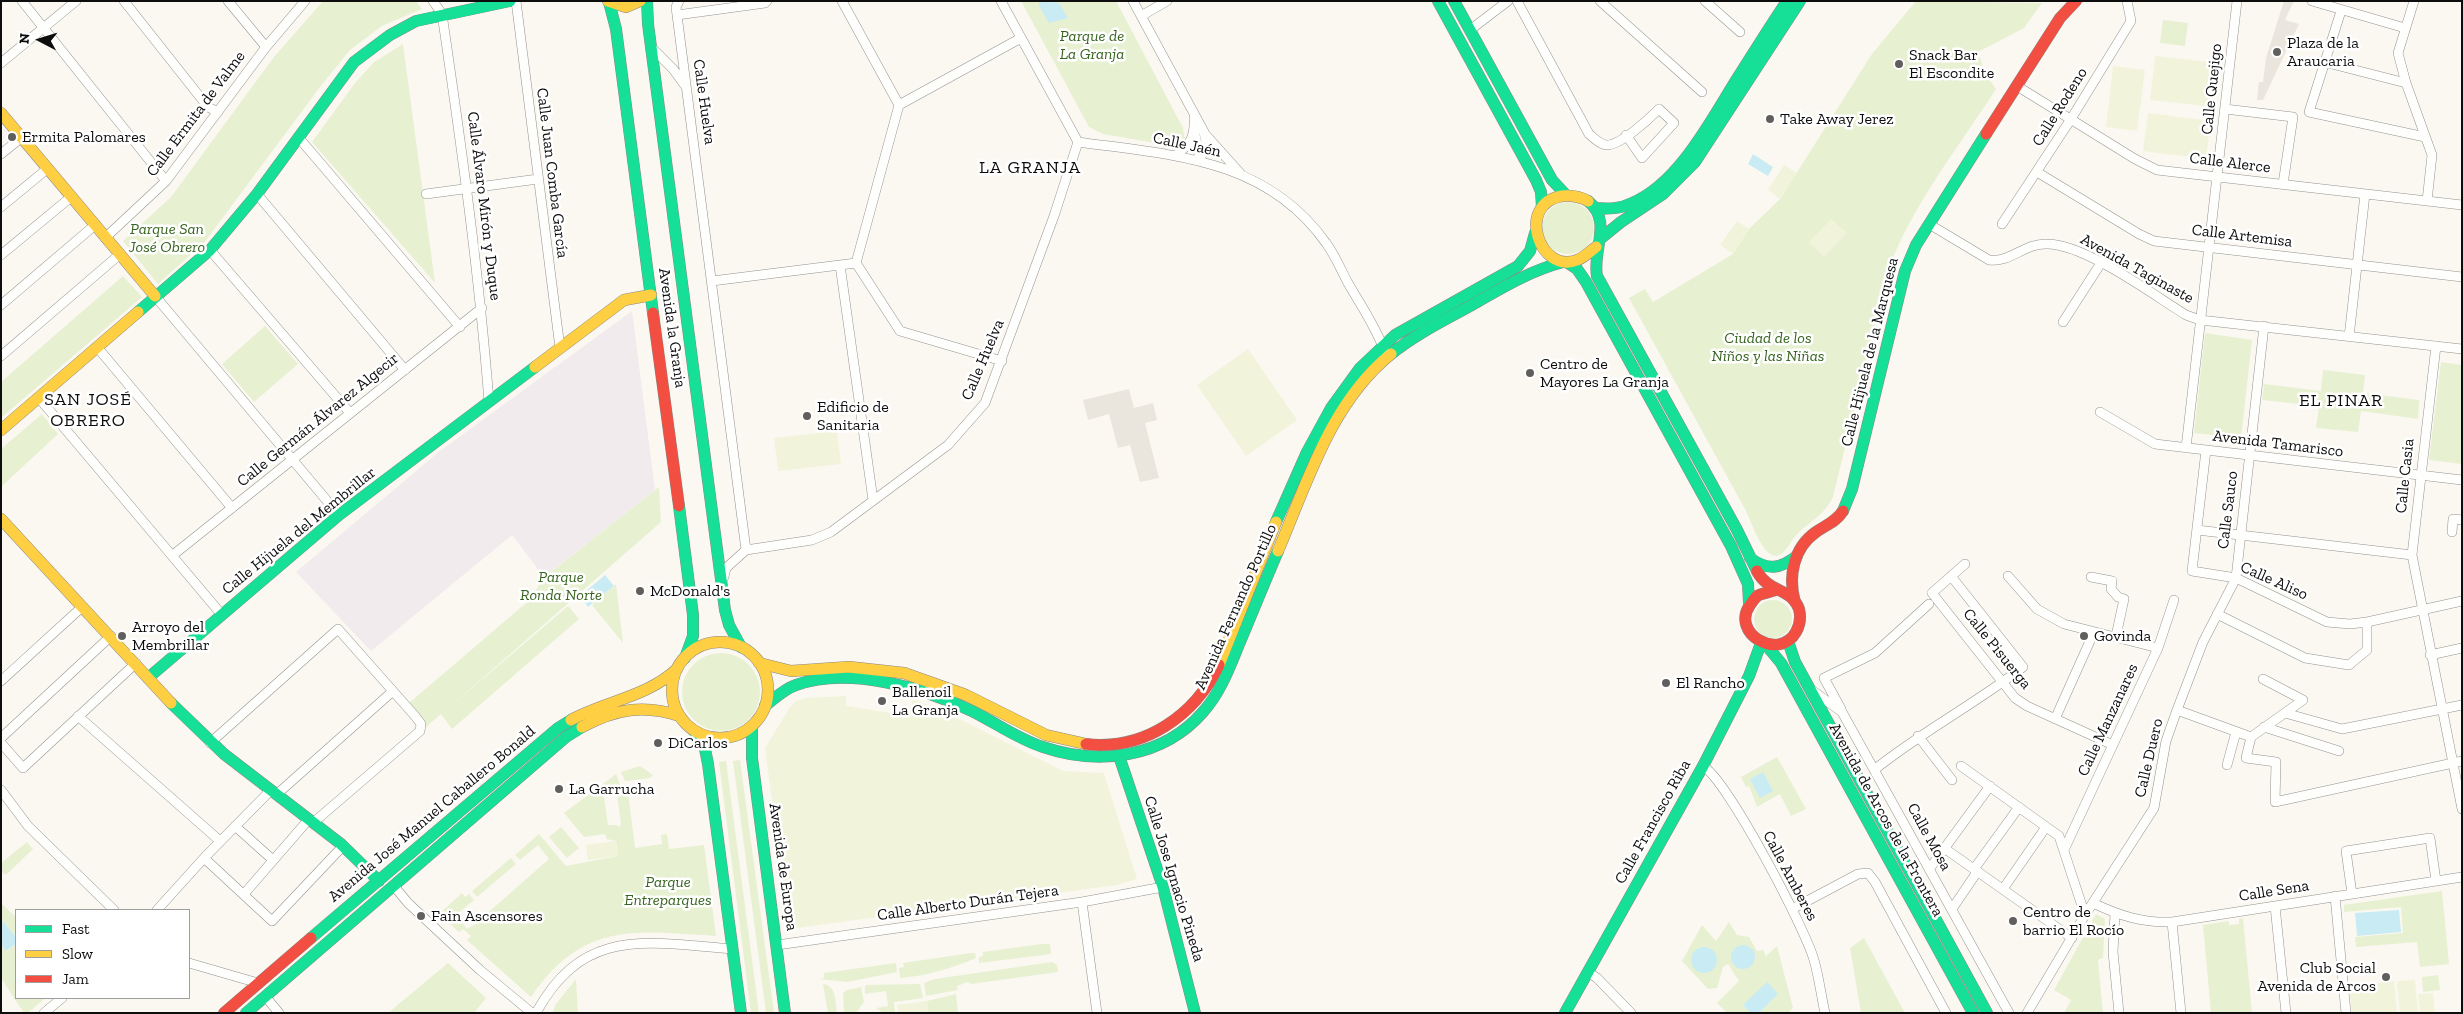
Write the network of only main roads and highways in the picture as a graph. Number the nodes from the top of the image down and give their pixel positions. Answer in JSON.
{"nodes":[{"id":1,"x":510,"y":1,"type":"edge"},
{"id":2,"x":609,"y":1,"type":"edge"},
{"id":3,"x":640,"y":1,"type":"edge"},
{"id":4,"x":647,"y":1,"type":"edge"},
{"id":5,"x":1438,"y":1,"type":"edge"},
{"id":6,"x":1454,"y":1,"type":"edge"},
{"id":7,"x":1787,"y":1,"type":"edge"},
{"id":8,"x":1800,"y":1,"type":"edge"},
{"id":9,"x":2076,"y":1,"type":"edge"},
{"id":10,"x":1,"y":112,"type":"edge"},
{"id":11,"x":1566,"y":195,"type":"junction"},
{"id":12,"x":1542,"y":207,"type":"junction"},
{"id":13,"x":1595,"y":208,"type":"junction"},
{"id":14,"x":1535,"y":233,"type":"junction"},
{"id":15,"x":1598,"y":243,"type":"junction"},
{"id":16,"x":1565,"y":262,"type":"junction"},
{"id":17,"x":651,"y":295,"type":"junction"},
{"id":18,"x":155,"y":296,"type":"junction"},
{"id":19,"x":1,"y":430,"type":"edge"},
{"id":20,"x":1,"y":519,"type":"edge"},
{"id":21,"x":1798,"y":556,"type":"junction"},
{"id":22,"x":1750,"y":558,"type":"junction"},
{"id":23,"x":1776,"y":590,"type":"junction"},
{"id":24,"x":1795,"y":602,"type":"junction"},
{"id":25,"x":1749,"y":604,"type":"junction"},
{"id":26,"x":1788,"y":641,"type":"junction"},
{"id":27,"x":1764,"y":644,"type":"junction"},
{"id":28,"x":740,"y":647,"type":"junction"},
{"id":29,"x":685,"y":658,"type":"junction"},
{"id":30,"x":759,"y":663,"type":"junction"},
{"id":31,"x":677,"y":669,"type":"junction"},
{"id":32,"x":148,"y":678,"type":"junction"},
{"id":33,"x":765,"y":706,"type":"junction"},
{"id":34,"x":680,"y":716,"type":"junction"},
{"id":35,"x":752,"y":726,"type":"junction"},
{"id":36,"x":694,"y":731,"type":"junction"},
{"id":37,"x":1119,"y":756,"type":"junction"},
{"id":38,"x":380,"y":881,"type":"junction"},
{"id":39,"x":224,"y":1013,"type":"edge"},
{"id":40,"x":246,"y":1013,"type":"edge"},
{"id":41,"x":741,"y":1013,"type":"edge"},
{"id":42,"x":786,"y":1013,"type":"edge"},
{"id":43,"x":1195,"y":1013,"type":"edge"},
{"id":44,"x":1565,"y":1013,"type":"edge"},
{"id":45,"x":1973,"y":1013,"type":"edge"},
{"id":46,"x":1987,"y":1013,"type":"edge"}],
"edges":[{"from":1,"to":18,"type":"main road"},
{"from":2,"to":3,"type":"main road","name":"Avenida la Granja"},
{"from":2,"to":17,"type":"main road","name":"Avenida la Granja"},
{"from":4,"to":28,"type":"main road","name":"Avenida la Granja"},
{"from":5,"to":12,"type":"main road"},
{"from":6,"to":11,"type":"main road"},
{"from":7,"to":13,"type":"main road"},
{"from":8,"to":15,"type":"main road"},
{"from":9,"to":21,"type":"main road","name":"Calle Hijuela de la Marquesa"},
{"from":10,"to":18,"type":"main road"},
{"from":11,"to":12,"type":"main road"},
{"from":11,"to":13,"type":"main road"},
{"from":12,"to":14,"type":"main road"},
{"from":13,"to":15,"type":"main road"},
{"from":14,"to":16,"type":"main road","name":"Avenida de Arcos de la Frontera"},
{"from":14,"to":30,"type":"main road","name":"Avenida Fernando Portillo"},
{"from":15,"to":16,"type":"main road"},
{"from":15,"to":22,"type":"main road"},
{"from":16,"to":25,"type":"main road","name":"Avenida de Arcos de la Frontera"},
{"from":16,"to":37,"type":"main road","name":"Avenida Fernando Portillo"},
{"from":17,"to":29,"type":"main road","name":"Avenida la Granja"},
{"from":17,"to":32,"type":"main road","name":"Calle Hijuela del Membrillar"},
{"from":18,"to":19,"type":"main road"},
{"from":20,"to":32,"type":"main road"},
{"from":21,"to":22,"type":"main road","name":"Calle Hijuela de la Marquesa"},
{"from":21,"to":23,"type":"main road","name":"Calle Hijuela de la Marquesa"},
{"from":21,"to":24,"type":"main road","name":"Calle Hijuela de la Marquesa"},
{"from":22,"to":23,"type":"main road"},
{"from":23,"to":24,"type":"main road"},
{"from":23,"to":25,"type":"main road"},
{"from":24,"to":26,"type":"main road"},
{"from":25,"to":27,"type":"main road","name":"Avenida de Arcos de la Frontera"},
{"from":26,"to":27,"type":"main road"},
{"from":26,"to":46,"type":"main road","name":"Avenida de Arcos de la Frontera"},
{"from":27,"to":44,"type":"main road","name":"Calle Francisco Riba"},
{"from":27,"to":45,"type":"main road","name":"Avenida de Arcos de la Frontera"},
{"from":28,"to":29,"type":"main road"},
{"from":28,"to":30,"type":"main road"},
{"from":29,"to":31,"type":"main road"},
{"from":30,"to":33,"type":"main road"},
{"from":31,"to":34,"type":"main road"},
{"from":31,"to":38,"type":"main road","name":"Avenida José Manuel Caballero Bonald"},
{"from":32,"to":38,"type":"main road"},
{"from":33,"to":35,"type":"main road"},
{"from":33,"to":37,"type":"main road","name":"Avenida Fernando Portillo"},
{"from":34,"to":36,"type":"main road"},
{"from":34,"to":40,"type":"main road","name":"Avenida José Manuel Caballero Bonald"},
{"from":35,"to":36,"type":"main road"},
{"from":35,"to":42,"type":"main road","name":"Avenida de Europa"},
{"from":36,"to":41,"type":"main road"},
{"from":37,"to":43,"type":"main road","name":"Calle Jose Ignacio Pineda"},
{"from":38,"to":39,"type":"main road","name":"Avenida José Manuel Caballero Bonald"}]}
